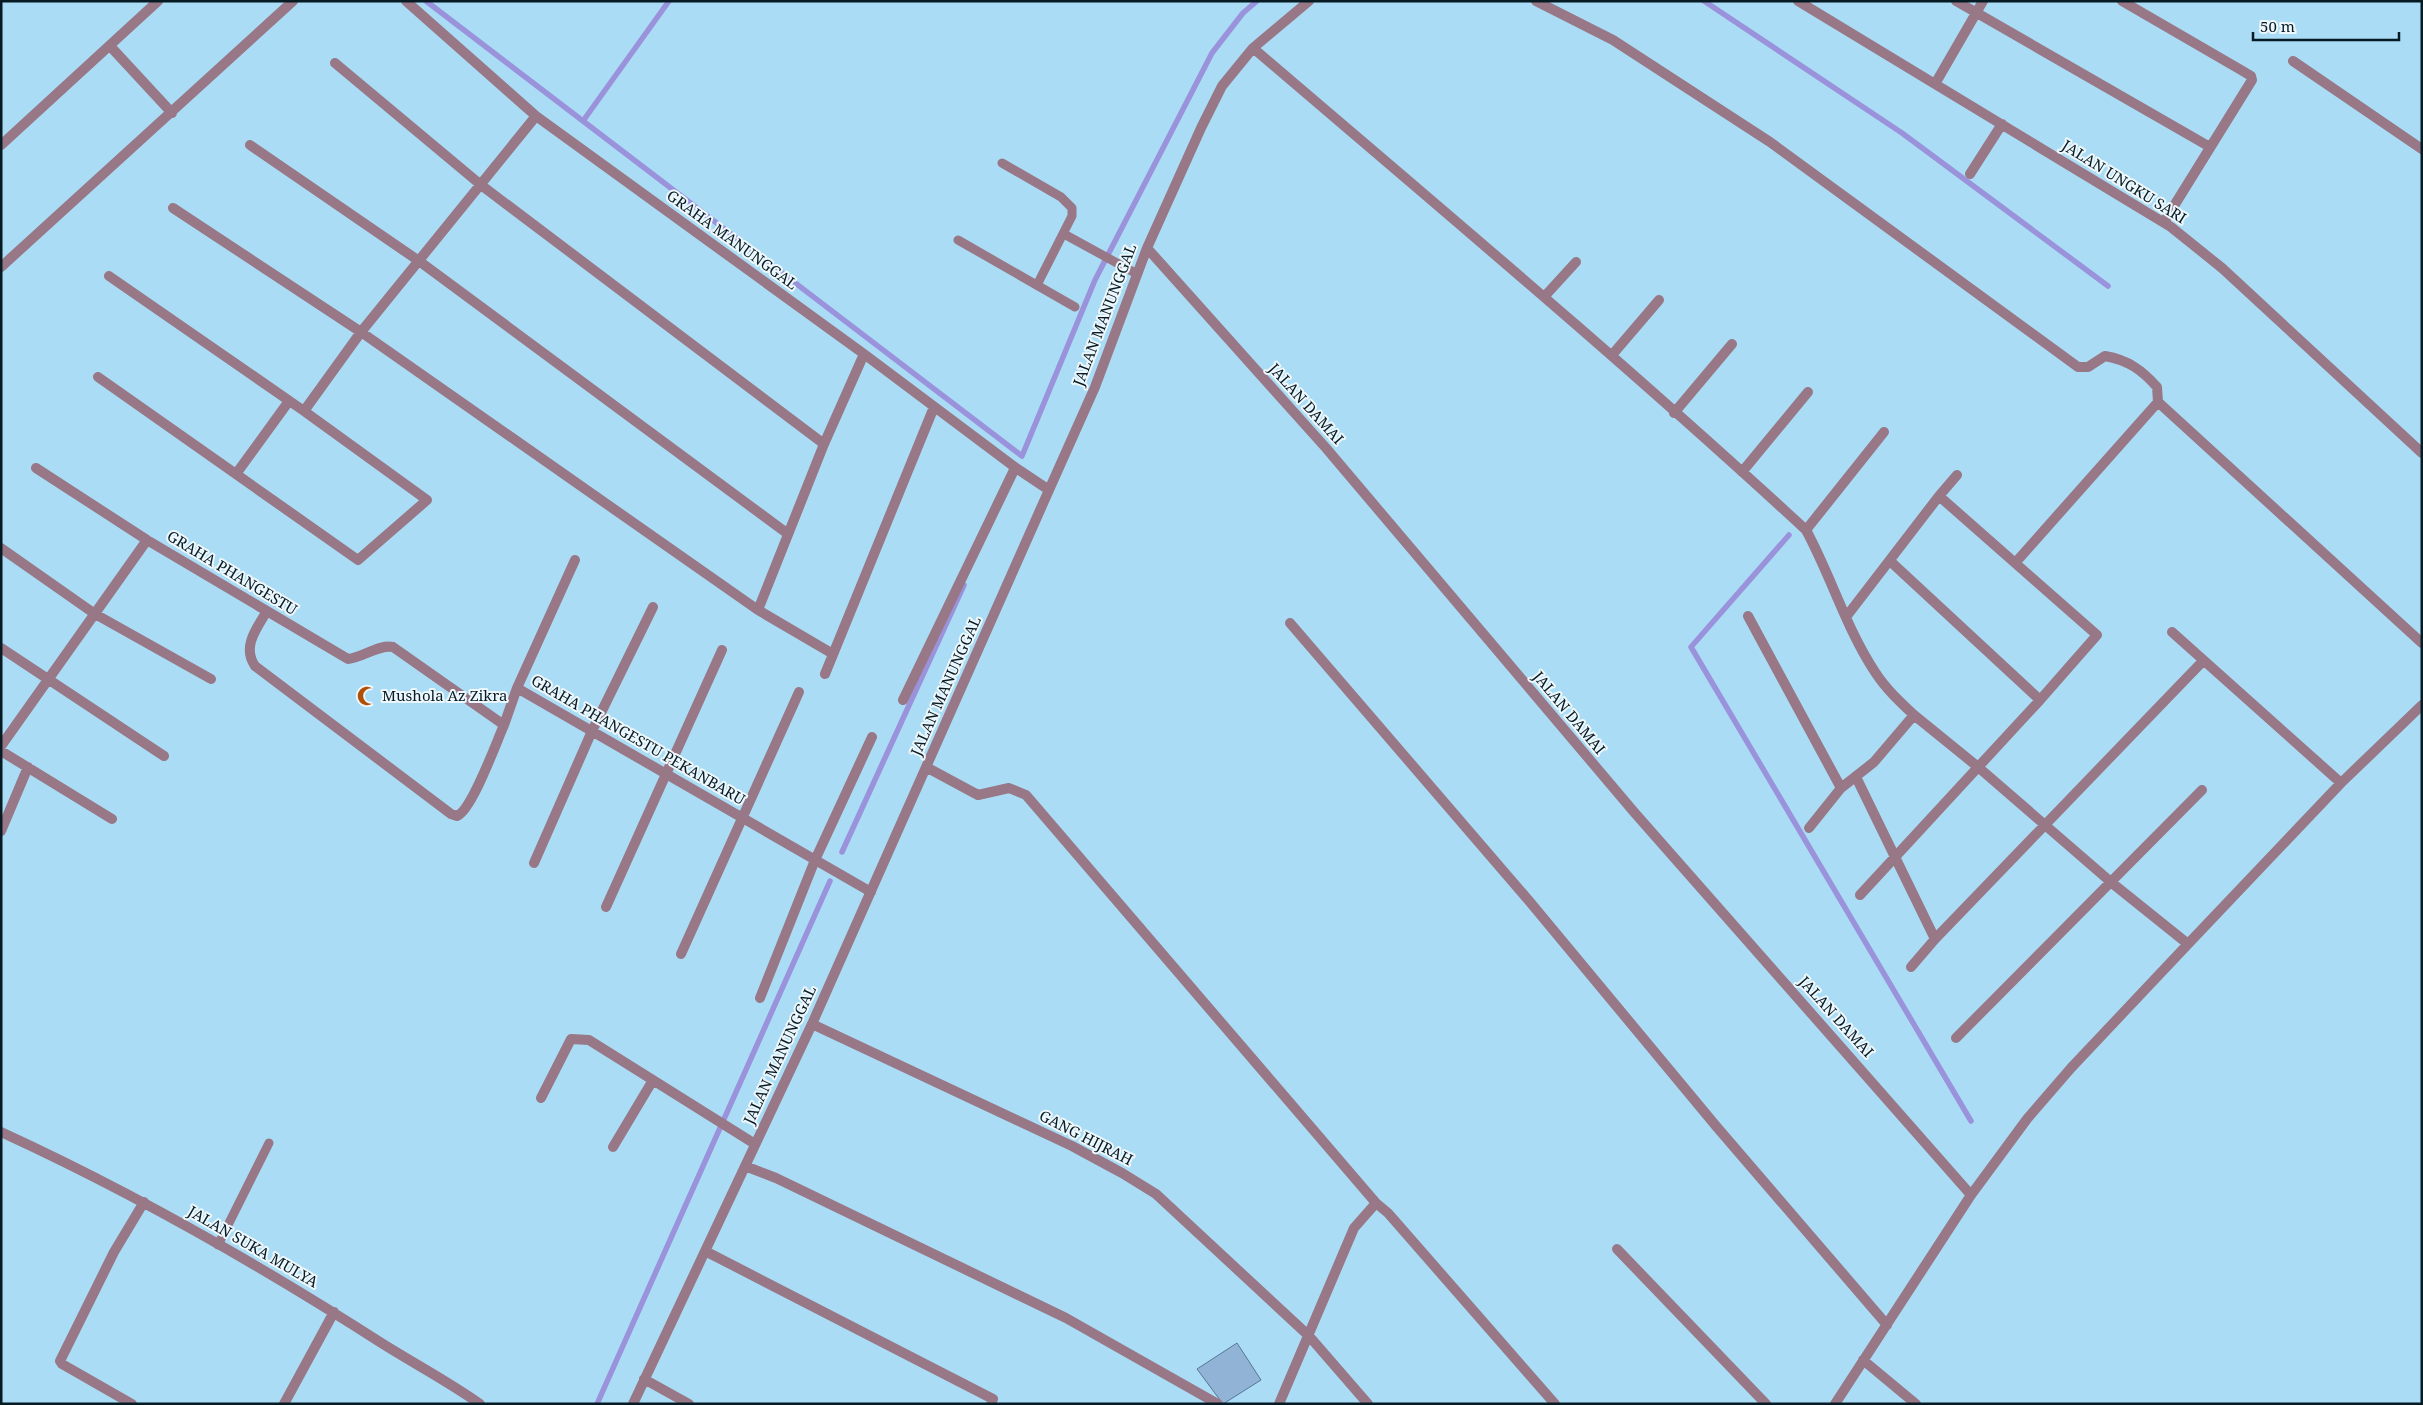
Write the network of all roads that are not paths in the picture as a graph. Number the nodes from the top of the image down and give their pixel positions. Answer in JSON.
{"nodes":[{"id":1,"x":158,"y":1,"type":"edge"},
{"id":2,"x":293,"y":1,"type":"edge"},
{"id":3,"x":406,"y":1,"type":"edge"},
{"id":4,"x":1308,"y":1,"type":"edge"},
{"id":5,"x":1536,"y":1,"type":"edge"},
{"id":6,"x":1798,"y":1,"type":"edge"},
{"id":7,"x":1956,"y":1,"type":"edge"},
{"id":8,"x":1983,"y":1,"type":"edge"},
{"id":9,"x":2122,"y":1,"type":"edge"},
{"id":10,"x":1976,"y":14,"type":"junction"},
{"id":11,"x":110,"y":46,"type":"junction"},
{"id":12,"x":1253,"y":48,"type":"junction"},
{"id":13,"x":2293,"y":61,"type":"dead end"},
{"id":14,"x":335,"y":64,"type":"dead end"},
{"id":15,"x":1935,"y":84,"type":"junction"},
{"id":16,"x":172,"y":113,"type":"junction"},
{"id":17,"x":536,"y":116,"type":"junction"},
{"id":18,"x":2002,"y":124,"type":"junction"},
{"id":19,"x":1,"y":145,"type":"edge"},
{"id":20,"x":250,"y":145,"type":"dead end"},
{"id":21,"x":2210,"y":147,"type":"junction"},
{"id":22,"x":2422,"y":149,"type":"edge"},
{"id":23,"x":1002,"y":163,"type":"dead end"},
{"id":24,"x":1970,"y":174,"type":"dead end"},
{"id":25,"x":481,"y":185,"type":"junction"},
{"id":26,"x":173,"y":208,"type":"dead end"},
{"id":27,"x":2164,"y":222,"type":"junction"},
{"id":28,"x":1064,"y":234,"type":"junction"},
{"id":29,"x":958,"y":240,"type":"dead end"},
{"id":30,"x":1147,"y":248,"type":"junction"},
{"id":31,"x":420,"y":261,"type":"junction"},
{"id":32,"x":1576,"y":262,"type":"dead end"},
{"id":33,"x":1,"y":267,"type":"edge"},
{"id":34,"x":1134,"y":272,"type":"junction"},
{"id":35,"x":109,"y":276,"type":"dead end"},
{"id":36,"x":1036,"y":285,"type":"junction"},
{"id":37,"x":1544,"y":297,"type":"junction"},
{"id":38,"x":1659,"y":300,"type":"dead end"},
{"id":39,"x":1075,"y":307,"type":"dead end"},
{"id":40,"x":361,"y":332,"type":"junction"},
{"id":41,"x":1732,"y":344,"type":"dead end"},
{"id":42,"x":864,"y":354,"type":"junction"},
{"id":43,"x":1612,"y":355,"type":"junction"},
{"id":44,"x":98,"y":377,"type":"dead end"},
{"id":45,"x":1808,"y":392,"type":"dead end"},
{"id":46,"x":289,"y":401,"type":"junction"},
{"id":47,"x":2158,"y":402,"type":"junction"},
{"id":48,"x":934,"y":407,"type":"junction"},
{"id":49,"x":304,"y":411,"type":"junction"},
{"id":50,"x":1674,"y":413,"type":"junction"},
{"id":51,"x":1884,"y":432,"type":"dead end"},
{"id":52,"x":824,"y":444,"type":"junction"},
{"id":53,"x":2422,"y":453,"type":"edge"},
{"id":54,"x":36,"y":468,"type":"dead end"},
{"id":55,"x":1016,"y":468,"type":"junction"},
{"id":56,"x":1742,"y":472,"type":"junction"},
{"id":57,"x":236,"y":474,"type":"junction"},
{"id":58,"x":1957,"y":475,"type":"dead end"},
{"id":59,"x":1047,"y":489,"type":"junction"},
{"id":60,"x":1940,"y":496,"type":"junction"},
{"id":61,"x":1806,"y":530,"type":"junction"},
{"id":62,"x":788,"y":534,"type":"junction"},
{"id":63,"x":147,"y":540,"type":"junction"},
{"id":64,"x":1,"y":548,"type":"edge"},
{"id":65,"x":574,"y":560,"type":"dead end"},
{"id":66,"x":1890,"y":560,"type":"junction"},
{"id":67,"x":2016,"y":562,"type":"junction"},
{"id":68,"x":653,"y":607,"type":"dead end"},
{"id":69,"x":758,"y":610,"type":"junction"},
{"id":70,"x":268,"y":611,"type":"junction"},
{"id":71,"x":95,"y":614,"type":"junction"},
{"id":72,"x":1748,"y":616,"type":"dead end"},
{"id":73,"x":1846,"y":617,"type":"junction"},
{"id":74,"x":1290,"y":623,"type":"dead end"},
{"id":75,"x":2172,"y":632,"type":"dead end"},
{"id":76,"x":2422,"y":644,"type":"edge"},
{"id":77,"x":1,"y":648,"type":"edge"},
{"id":78,"x":722,"y":650,"type":"dead end"},
{"id":79,"x":834,"y":654,"type":"junction"},
{"id":80,"x":2203,"y":662,"type":"junction"},
{"id":81,"x":825,"y":674,"type":"dead end"},
{"id":82,"x":50,"y":678,"type":"junction"},
{"id":83,"x":210,"y":679,"type":"dead end"},
{"id":84,"x":517,"y":688,"type":"junction"},
{"id":85,"x":799,"y":692,"type":"dead end"},
{"id":86,"x":903,"y":700,"type":"dead end"},
{"id":87,"x":2040,"y":700,"type":"junction"},
{"id":88,"x":2422,"y":705,"type":"edge"},
{"id":89,"x":1914,"y":715,"type":"junction"},
{"id":90,"x":504,"y":725,"type":"junction"},
{"id":91,"x":592,"y":731,"type":"junction"},
{"id":92,"x":872,"y":737,"type":"dead end"},
{"id":93,"x":1,"y":746,"type":"edge"},
{"id":94,"x":1,"y":751,"type":"edge"},
{"id":95,"x":164,"y":756,"type":"dead end"},
{"id":96,"x":926,"y":767,"type":"junction"},
{"id":97,"x":1978,"y":767,"type":"junction"},
{"id":98,"x":28,"y":768,"type":"junction"},
{"id":99,"x":666,"y":774,"type":"junction"},
{"id":100,"x":1856,"y":777,"type":"junction"},
{"id":101,"x":2341,"y":784,"type":"junction"},
{"id":102,"x":1841,"y":788,"type":"junction"},
{"id":103,"x":2202,"y":790,"type":"dead end"},
{"id":104,"x":742,"y":818,"type":"junction"},
{"id":105,"x":112,"y":819,"type":"dead end"},
{"id":106,"x":2045,"y":825,"type":"junction"},
{"id":107,"x":1809,"y":828,"type":"dead end"},
{"id":108,"x":1,"y":831,"type":"edge"},
{"id":109,"x":1896,"y":856,"type":"junction"},
{"id":110,"x":819,"y":862,"type":"junction"},
{"id":111,"x":534,"y":863,"type":"dead end"},
{"id":112,"x":2112,"y":883,"type":"junction"},
{"id":113,"x":870,"y":892,"type":"junction"},
{"id":114,"x":1860,"y":895,"type":"dead end"},
{"id":115,"x":606,"y":907,"type":"dead end"},
{"id":116,"x":1935,"y":939,"type":"junction"},
{"id":117,"x":2188,"y":944,"type":"junction"},
{"id":118,"x":681,"y":954,"type":"dead end"},
{"id":119,"x":1911,"y":967,"type":"dead end"},
{"id":120,"x":760,"y":998,"type":"dead end"},
{"id":121,"x":812,"y":1024,"type":"junction"},
{"id":122,"x":1956,"y":1038,"type":"dead end"},
{"id":123,"x":653,"y":1080,"type":"junction"},
{"id":124,"x":541,"y":1098,"type":"dead end"},
{"id":125,"x":1,"y":1132,"type":"edge"},
{"id":126,"x":269,"y":1143,"type":"dead end"},
{"id":127,"x":755,"y":1144,"type":"junction"},
{"id":128,"x":613,"y":1148,"type":"dead end"},
{"id":129,"x":745,"y":1166,"type":"junction"},
{"id":130,"x":1971,"y":1195,"type":"junction"},
{"id":131,"x":144,"y":1202,"type":"junction"},
{"id":132,"x":1376,"y":1203,"type":"junction"},
{"id":133,"x":218,"y":1244,"type":"junction"},
{"id":134,"x":1617,"y":1248,"type":"dead end"},
{"id":135,"x":705,"y":1251,"type":"junction"},
{"id":136,"x":334,"y":1312,"type":"junction"},
{"id":137,"x":1887,"y":1325,"type":"junction"},
{"id":138,"x":1309,"y":1336,"type":"junction"},
{"id":139,"x":1863,"y":1360,"type":"junction"},
{"id":140,"x":644,"y":1380,"type":"junction"},
{"id":141,"x":132,"y":1404,"type":"edge"},
{"id":142,"x":284,"y":1404,"type":"edge"},
{"id":143,"x":480,"y":1404,"type":"edge"},
{"id":144,"x":633,"y":1404,"type":"edge"},
{"id":145,"x":689,"y":1404,"type":"edge"},
{"id":146,"x":991,"y":1404,"type":"edge"},
{"id":147,"x":1218,"y":1404,"type":"edge"},
{"id":148,"x":1279,"y":1404,"type":"edge"},
{"id":149,"x":1368,"y":1404,"type":"edge"},
{"id":150,"x":1555,"y":1404,"type":"edge"},
{"id":151,"x":1766,"y":1404,"type":"edge"},
{"id":152,"x":1835,"y":1404,"type":"edge"},
{"id":153,"x":1916,"y":1404,"type":"edge"}],
"edges":[{"from":1,"to":11,"type":"street"},
{"from":2,"to":16,"type":"street"},
{"from":3,"to":17,"type":"street","name":"GRAHA MANUNGGAL"},
{"from":4,"to":12,"type":"street","name":"JALAN MANUNGGAL"},
{"from":5,"to":47,"type":"street"},
{"from":6,"to":15,"type":"street","name":"JALAN UNGKU SARI"},
{"from":7,"to":10,"type":"street"},
{"from":8,"to":10,"type":"street"},
{"from":9,"to":21,"type":"street"},
{"from":10,"to":15,"type":"street"},
{"from":10,"to":21,"type":"street"},
{"from":11,"to":16,"type":"street"},
{"from":11,"to":19,"type":"street"},
{"from":12,"to":30,"type":"street","name":"JALAN MANUNGGAL"},
{"from":12,"to":37,"type":"street"},
{"from":13,"to":22,"type":"street"},
{"from":14,"to":25,"type":"street"},
{"from":15,"to":18,"type":"street","name":"JALAN UNGKU SARI"},
{"from":16,"to":33,"type":"street"},
{"from":17,"to":25,"type":"street"},
{"from":17,"to":42,"type":"street","name":"GRAHA MANUNGGAL"},
{"from":18,"to":24,"type":"street"},
{"from":18,"to":27,"type":"street","name":"JALAN UNGKU SARI"},
{"from":20,"to":31,"type":"street"},
{"from":21,"to":27,"type":"street"},
{"from":23,"to":28,"type":"lane"},
{"from":25,"to":31,"type":"street"},
{"from":25,"to":52,"type":"street"},
{"from":26,"to":40,"type":"street"},
{"from":27,"to":53,"type":"street","name":"JALAN UNGKU SARI"},
{"from":28,"to":34,"type":"lane"},
{"from":28,"to":36,"type":"lane"},
{"from":29,"to":36,"type":"lane"},
{"from":30,"to":34,"type":"street","name":"JALAN MANUNGGAL"},
{"from":30,"to":130,"type":"street","name":"JALAN DAMAI"},
{"from":31,"to":40,"type":"street"},
{"from":31,"to":62,"type":"street"},
{"from":32,"to":37,"type":"street"},
{"from":34,"to":59,"type":"street","name":"JALAN MANUNGGAL"},
{"from":35,"to":46,"type":"street"},
{"from":36,"to":39,"type":"lane"},
{"from":37,"to":43,"type":"street"},
{"from":38,"to":43,"type":"street"},
{"from":40,"to":49,"type":"street"},
{"from":40,"to":69,"type":"street"},
{"from":41,"to":50,"type":"street"},
{"from":42,"to":48,"type":"street","name":"GRAHA MANUNGGAL"},
{"from":42,"to":52,"type":"street"},
{"from":43,"to":50,"type":"street"},
{"from":44,"to":57,"type":"street"},
{"from":45,"to":56,"type":"street"},
{"from":46,"to":49,"type":"street"},
{"from":46,"to":57,"type":"street"},
{"from":47,"to":67,"type":"street"},
{"from":47,"to":76,"type":"street"},
{"from":48,"to":55,"type":"street","name":"GRAHA MANUNGGAL"},
{"from":48,"to":79,"type":"street"},
{"from":49,"to":57,"type":"street"},
{"from":50,"to":56,"type":"street"},
{"from":51,"to":61,"type":"street"},
{"from":52,"to":62,"type":"street"},
{"from":54,"to":63,"type":"street"},
{"from":55,"to":59,"type":"street","name":"GRAHA MANUNGGAL"},
{"from":55,"to":86,"type":"street"},
{"from":56,"to":61,"type":"street"},
{"from":58,"to":60,"type":"street"},
{"from":59,"to":96,"type":"street","name":"JALAN MANUNGGAL"},
{"from":60,"to":66,"type":"street"},
{"from":60,"to":67,"type":"street"},
{"from":61,"to":73,"type":"street"},
{"from":62,"to":69,"type":"street"},
{"from":63,"to":70,"type":"street","name":"GRAHA PHANGESTU"},
{"from":63,"to":71,"type":"street","name":"GRAHA PHANGESTU"},
{"from":64,"to":71,"type":"street"},
{"from":65,"to":84,"type":"street"},
{"from":66,"to":73,"type":"street"},
{"from":66,"to":87,"type":"street"},
{"from":67,"to":87,"type":"street"},
{"from":68,"to":91,"type":"street"},
{"from":69,"to":79,"type":"street"},
{"from":70,"to":90,"type":"street","name":"GRAHA PHANGESTU"},
{"from":70,"to":90,"type":"street","name":"GRAHA PHANGESTU PEKANBARU"},
{"from":71,"to":82,"type":"street","name":"GRAHA PHANGESTU"},
{"from":71,"to":83,"type":"street"},
{"from":72,"to":102,"type":"street"},
{"from":73,"to":89,"type":"street"},
{"from":74,"to":137,"type":"street"},
{"from":75,"to":80,"type":"street"},
{"from":77,"to":82,"type":"street"},
{"from":78,"to":99,"type":"street"},
{"from":79,"to":81,"type":"street"},
{"from":80,"to":101,"type":"street"},
{"from":80,"to":106,"type":"street"},
{"from":82,"to":93,"type":"street","name":"GRAHA PHANGESTU"},
{"from":82,"to":95,"type":"street"},
{"from":84,"to":90,"type":"street","name":"GRAHA PHANGESTU PEKANBARU"},
{"from":84,"to":91,"type":"street","name":"GRAHA PHANGESTU PEKANBARU"},
{"from":85,"to":104,"type":"street"},
{"from":87,"to":97,"type":"street"},
{"from":88,"to":101,"type":"street"},
{"from":89,"to":97,"type":"street"},
{"from":89,"to":100,"type":"street"},
{"from":91,"to":99,"type":"street","name":"GRAHA PHANGESTU PEKANBARU"},
{"from":91,"to":111,"type":"street"},
{"from":92,"to":110,"type":"street"},
{"from":94,"to":98,"type":"street"},
{"from":96,"to":113,"type":"street","name":"JALAN MANUNGGAL"},
{"from":96,"to":132,"type":"street"},
{"from":97,"to":106,"type":"street"},
{"from":97,"to":109,"type":"street"},
{"from":98,"to":105,"type":"street"},
{"from":98,"to":108,"type":"street"},
{"from":99,"to":104,"type":"street","name":"GRAHA PHANGESTU PEKANBARU"},
{"from":99,"to":115,"type":"street"},
{"from":100,"to":102,"type":"street"},
{"from":100,"to":109,"type":"street"},
{"from":101,"to":117,"type":"street"},
{"from":102,"to":107,"type":"street"},
{"from":103,"to":112,"type":"street"},
{"from":104,"to":110,"type":"street","name":"GRAHA PHANGESTU PEKANBARU"},
{"from":104,"to":118,"type":"street"},
{"from":106,"to":112,"type":"street"},
{"from":106,"to":116,"type":"street"},
{"from":109,"to":114,"type":"street"},
{"from":109,"to":116,"type":"street"},
{"from":110,"to":113,"type":"street","name":"GRAHA PHANGESTU PEKANBARU"},
{"from":110,"to":120,"type":"street"},
{"from":112,"to":117,"type":"street"},
{"from":112,"to":122,"type":"street"},
{"from":113,"to":121,"type":"street","name":"JALAN MANUNGGAL"},
{"from":116,"to":119,"type":"street"},
{"from":117,"to":130,"type":"street"},
{"from":121,"to":127,"type":"street","name":"JALAN MANUNGGAL"},
{"from":121,"to":138,"type":"street","name":"GANG HIJRAH"},
{"from":123,"to":124,"type":"street"},
{"from":123,"to":127,"type":"street"},
{"from":123,"to":128,"type":"street"},
{"from":125,"to":131,"type":"street","name":"JALAN SUKA MULYA"},
{"from":126,"to":133,"type":"lane"},
{"from":127,"to":129,"type":"street","name":"JALAN MANUNGGAL"},
{"from":129,"to":135,"type":"street","name":"JALAN MANUNGGAL"},
{"from":129,"to":147,"type":"street"},
{"from":130,"to":137,"type":"street"},
{"from":131,"to":133,"type":"street","name":"JALAN SUKA MULYA"},
{"from":131,"to":141,"type":"street"},
{"from":132,"to":138,"type":"street"},
{"from":132,"to":150,"type":"street"},
{"from":133,"to":136,"type":"street","name":"JALAN SUKA MULYA"},
{"from":134,"to":151,"type":"street"},
{"from":135,"to":140,"type":"street","name":"JALAN MANUNGGAL"},
{"from":135,"to":146,"type":"street"},
{"from":136,"to":142,"type":"street"},
{"from":136,"to":143,"type":"street","name":"JALAN SUKA MULYA"},
{"from":137,"to":139,"type":"street"},
{"from":138,"to":148,"type":"street"},
{"from":138,"to":149,"type":"street","name":"GANG HIJRAH"},
{"from":139,"to":152,"type":"street"},
{"from":139,"to":153,"type":"street"},
{"from":140,"to":144,"type":"street","name":"JALAN MANUNGGAL"},
{"from":140,"to":145,"type":"street"}]}
